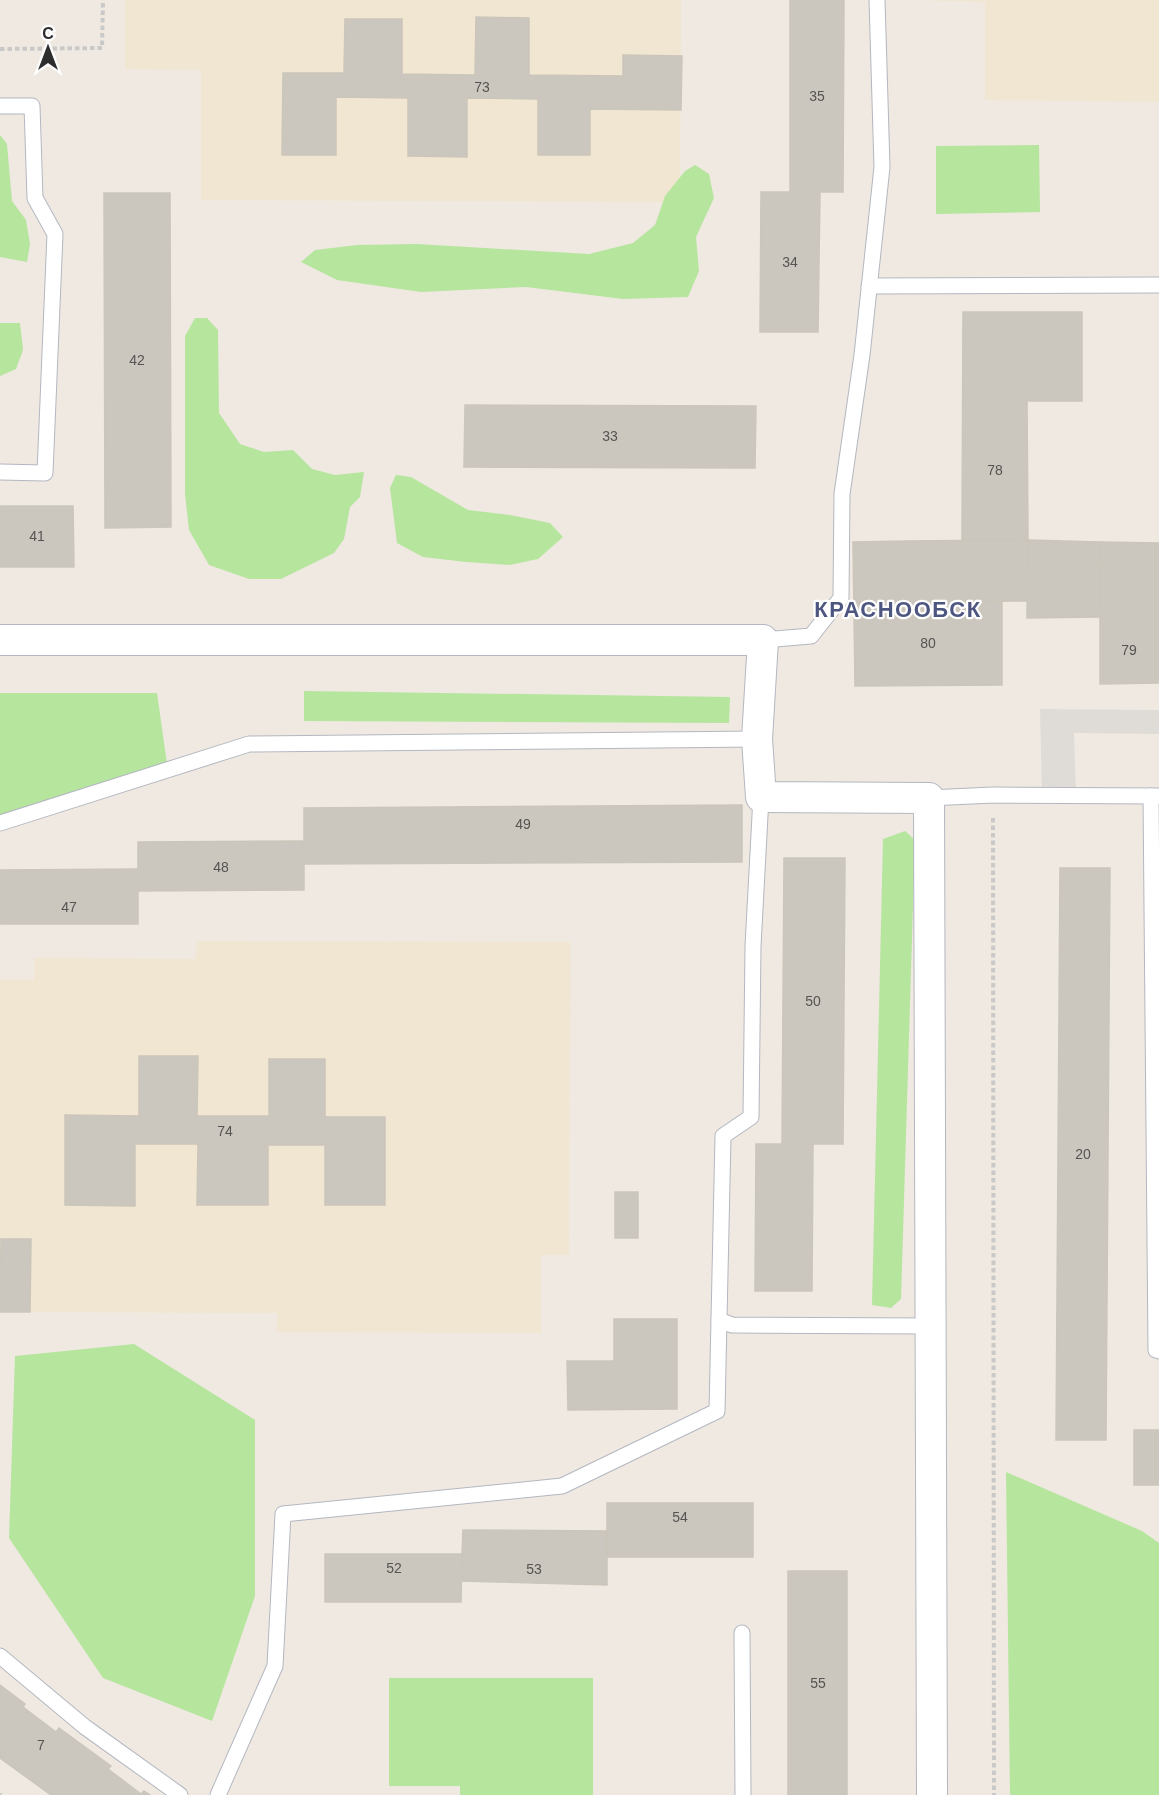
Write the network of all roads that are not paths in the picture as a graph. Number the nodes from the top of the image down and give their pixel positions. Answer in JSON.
{"nodes":[{"id":1,"x":877,"y":0,"type":"edge"},
{"id":2,"x":0,"y":106,"type":"edge"},
{"id":3,"x":1159,"y":285,"type":"edge"},
{"id":4,"x":869,"y":286,"type":"junction"},
{"id":5,"x":0,"y":472,"type":"edge"},
{"id":6,"x":0,"y":640,"type":"edge"},
{"id":7,"x":763,"y":640,"type":"junction"},
{"id":8,"x":757,"y":739,"type":"junction"},
{"id":9,"x":1155,"y":796,"type":"edge"},
{"id":10,"x":761,"y":797,"type":"junction"},
{"id":11,"x":929,"y":798,"type":"junction"},
{"id":12,"x":0,"y":823,"type":"edge"},
{"id":13,"x":719,"y":1320,"type":"junction"},
{"id":14,"x":930,"y":1326,"type":"junction"},
{"id":15,"x":1159,"y":1351,"type":"edge"},
{"id":16,"x":742,"y":1633,"type":"dead end"},
{"id":17,"x":0,"y":1656,"type":"edge"},
{"id":18,"x":180,"y":1795,"type":"edge"},
{"id":19,"x":218,"y":1795,"type":"edge"},
{"id":20,"x":743,"y":1795,"type":"edge"},
{"id":21,"x":932,"y":1795,"type":"edge"}],
"edges":[{"from":1,"to":4,"type":"lane"},
{"from":2,"to":5,"type":"lane"},
{"from":3,"to":4,"type":"lane"},
{"from":4,"to":7,"type":"lane"},
{"from":6,"to":7,"type":"street"},
{"from":7,"to":8,"type":"street"},
{"from":8,"to":10,"type":"street"},
{"from":8,"to":12,"type":"lane"},
{"from":9,"to":11,"type":"lane"},
{"from":9,"to":15,"type":"lane"},
{"from":10,"to":11,"type":"street"},
{"from":10,"to":13,"type":"lane"},
{"from":11,"to":14,"type":"street"},
{"from":13,"to":14,"type":"lane"},
{"from":13,"to":19,"type":"lane"},
{"from":14,"to":21,"type":"street"},
{"from":16,"to":20,"type":"lane"},
{"from":17,"to":18,"type":"lane"}]}
